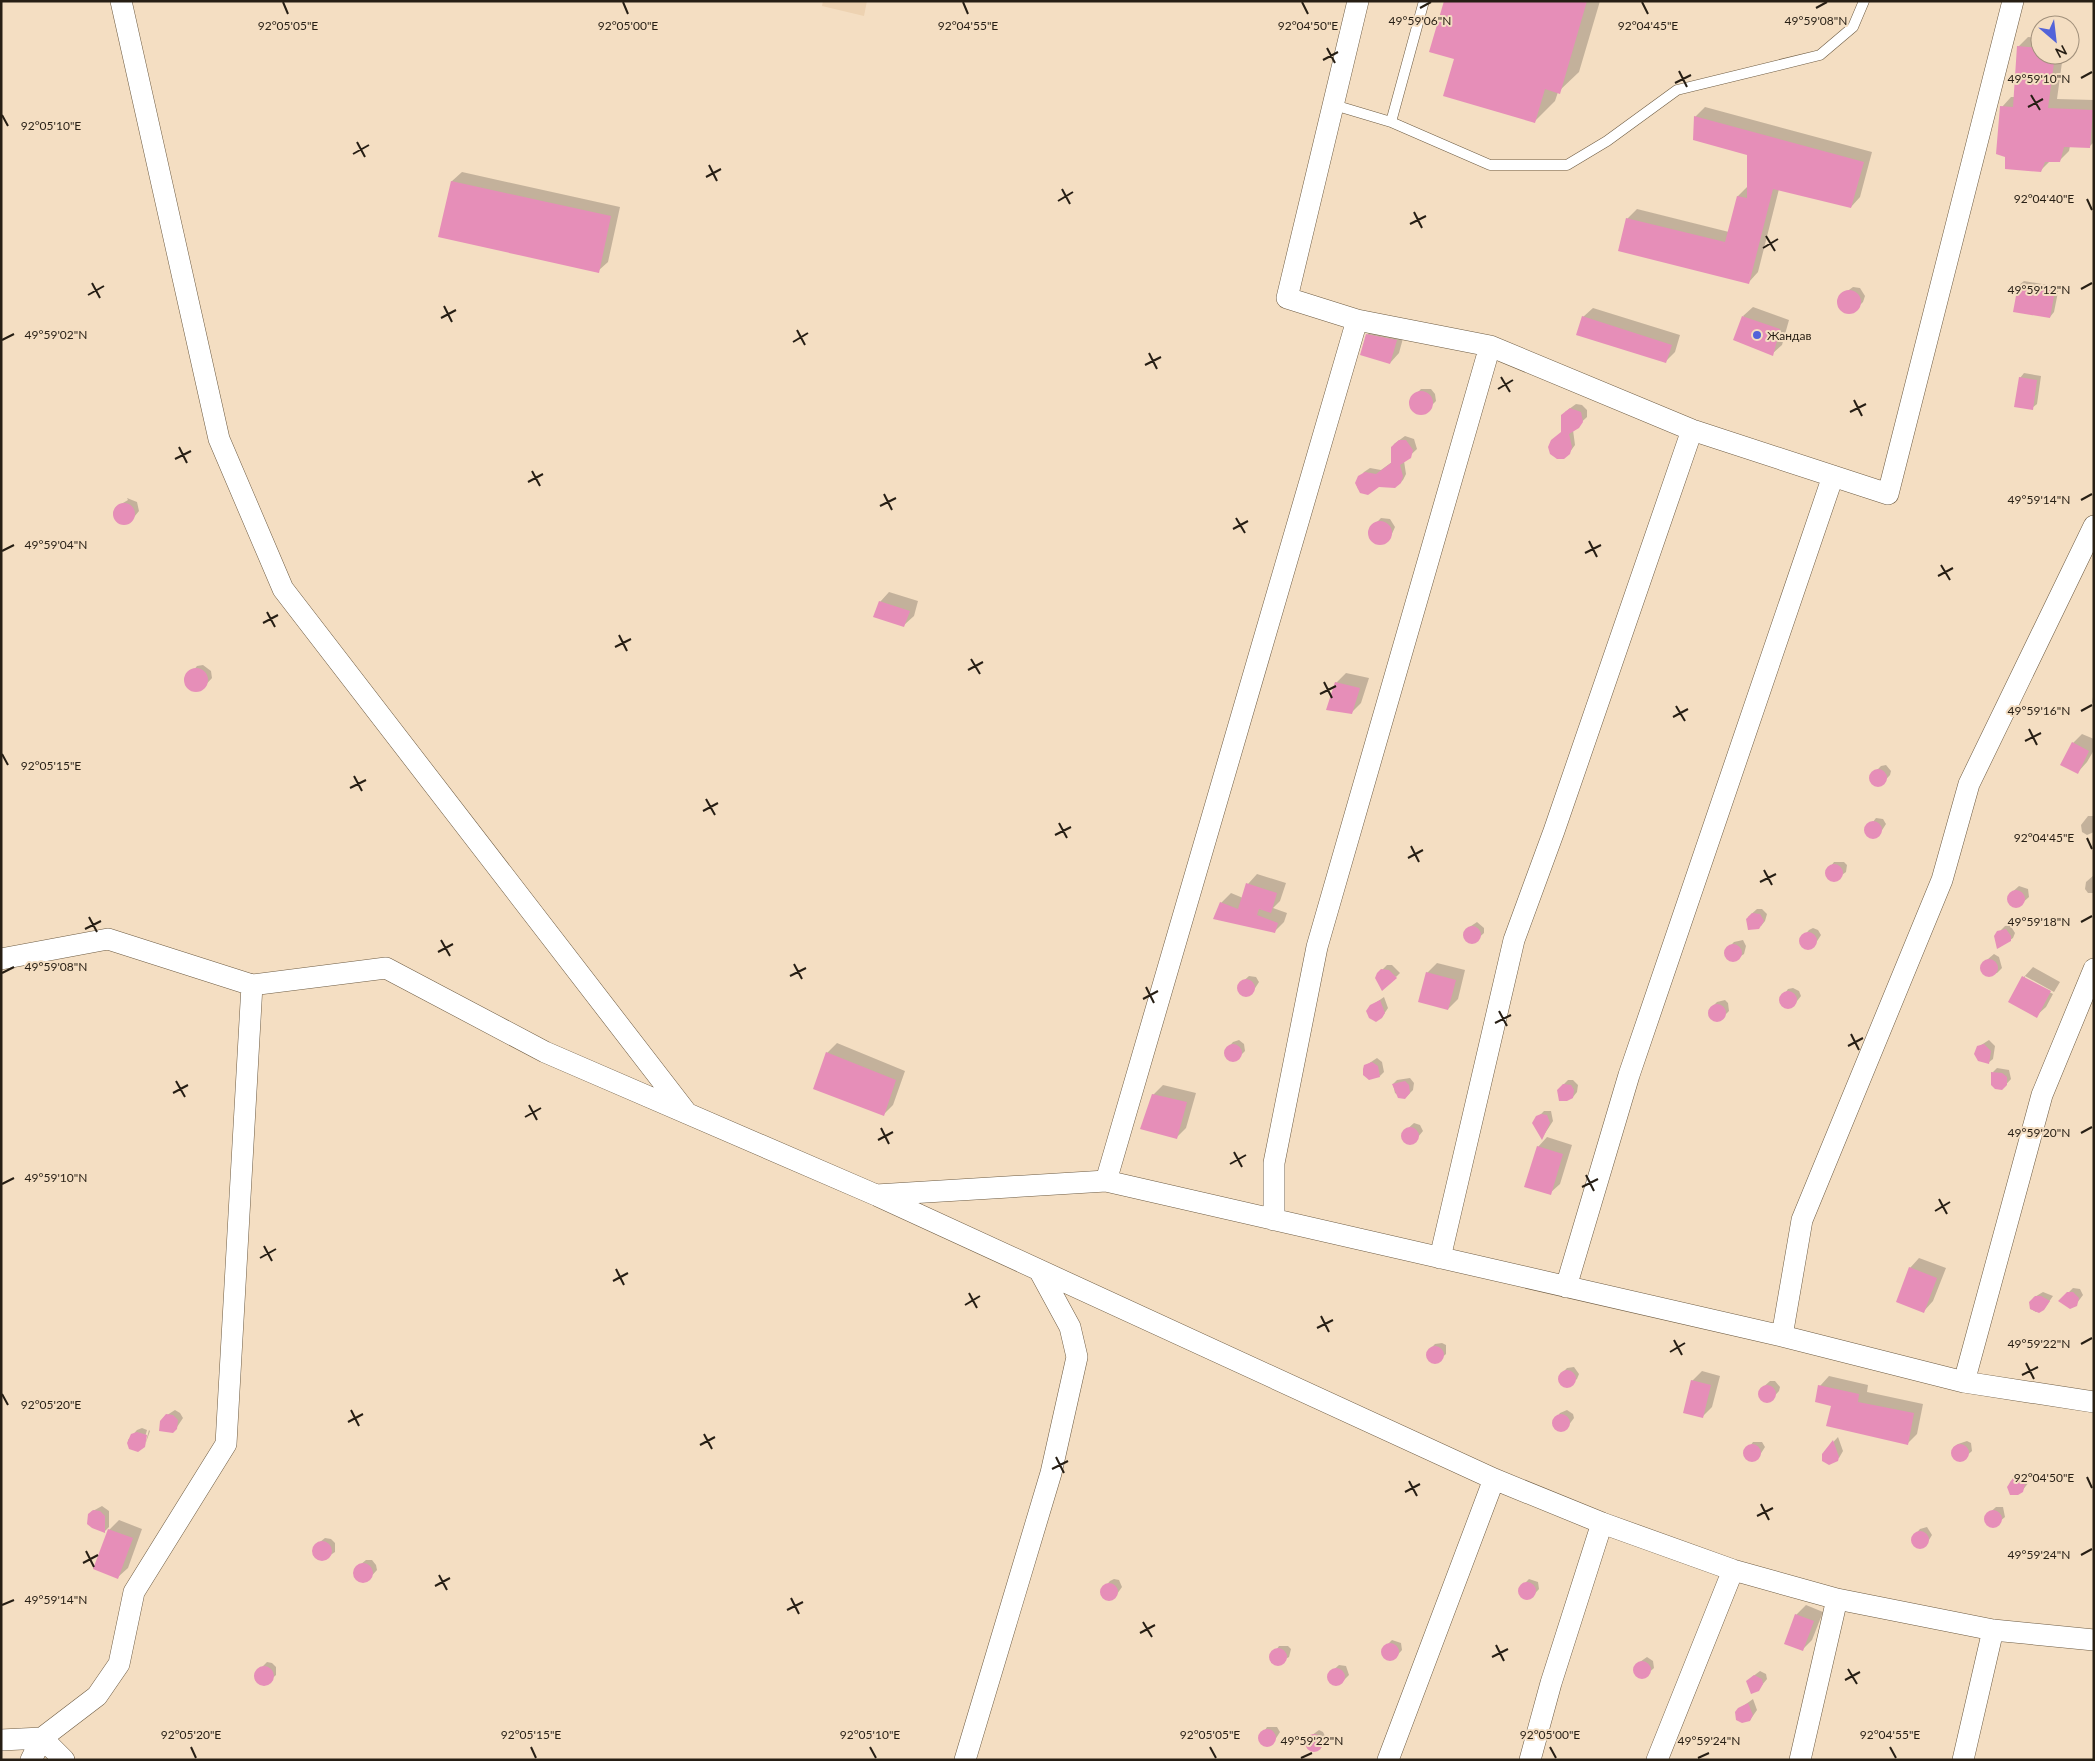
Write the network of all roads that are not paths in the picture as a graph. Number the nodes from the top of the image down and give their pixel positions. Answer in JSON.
{"nodes":[{"id":1,"x":121,"y":1,"type":"edge"},
{"id":2,"x":1358,"y":1,"type":"edge"},
{"id":3,"x":1424,"y":1,"type":"edge"},
{"id":4,"x":1864,"y":1,"type":"edge"},
{"id":5,"x":2013,"y":1,"type":"edge"},
{"id":6,"x":1334,"y":105,"type":"junction"},
{"id":7,"x":1391,"y":122,"type":"junction"},
{"id":8,"x":1357,"y":320,"type":"junction"},
{"id":9,"x":1490,"y":346,"type":"junction"},
{"id":10,"x":1692,"y":430,"type":"junction"},
{"id":11,"x":1833,"y":476,"type":"junction"},
{"id":12,"x":2094,"y":526,"type":"edge"},
{"id":13,"x":1,"y":959,"type":"edge"},
{"id":14,"x":2094,"y":969,"type":"edge"},
{"id":15,"x":252,"y":985,"type":"junction"},
{"id":16,"x":688,"y":1114,"type":"junction"},
{"id":17,"x":1106,"y":1181,"type":"junction"},
{"id":18,"x":876,"y":1195,"type":"junction"},
{"id":19,"x":1274,"y":1220,"type":"junction"},
{"id":20,"x":1440,"y":1258,"type":"junction"},
{"id":21,"x":1039,"y":1270,"type":"junction"},
{"id":22,"x":1566,"y":1287,"type":"junction"},
{"id":23,"x":1782,"y":1336,"type":"junction"},
{"id":24,"x":1964,"y":1382,"type":"junction"},
{"id":25,"x":2094,"y":1402,"type":"edge"},
{"id":26,"x":1494,"y":1479,"type":"junction"},
{"id":27,"x":1602,"y":1523,"type":"junction"},
{"id":28,"x":1733,"y":1570,"type":"junction"},
{"id":29,"x":1837,"y":1599,"type":"junction"},
{"id":30,"x":1993,"y":1630,"type":"junction"},
{"id":31,"x":2094,"y":1640,"type":"edge"},
{"id":32,"x":42,"y":1738,"type":"junction"},
{"id":33,"x":1,"y":1740,"type":"edge"},
{"id":34,"x":31,"y":1760,"type":"edge"},
{"id":35,"x":64,"y":1760,"type":"edge"},
{"id":36,"x":964,"y":1760,"type":"edge"},
{"id":37,"x":1388,"y":1760,"type":"edge"},
{"id":38,"x":1530,"y":1760,"type":"edge"},
{"id":39,"x":1657,"y":1760,"type":"edge"},
{"id":40,"x":1800,"y":1760,"type":"edge"},
{"id":41,"x":1963,"y":1760,"type":"edge"}],
"edges":[{"from":1,"to":16,"type":"street"},
{"from":2,"to":6,"type":"street"},
{"from":3,"to":7,"type":"lane"},
{"from":4,"to":7,"type":"lane"},
{"from":5,"to":11,"type":"street"},
{"from":6,"to":7,"type":"lane"},
{"from":6,"to":8,"type":"street"},
{"from":8,"to":9,"type":"street"},
{"from":8,"to":17,"type":"street"},
{"from":9,"to":10,"type":"street"},
{"from":9,"to":19,"type":"street"},
{"from":10,"to":11,"type":"street"},
{"from":10,"to":20,"type":"street"},
{"from":11,"to":22,"type":"street"},
{"from":12,"to":23,"type":"street"},
{"from":13,"to":15,"type":"street"},
{"from":14,"to":24,"type":"street"},
{"from":15,"to":16,"type":"street"},
{"from":15,"to":32,"type":"street"},
{"from":16,"to":18,"type":"street"},
{"from":17,"to":18,"type":"street"},
{"from":17,"to":19,"type":"street"},
{"from":18,"to":21,"type":"street"},
{"from":19,"to":20,"type":"street"},
{"from":20,"to":22,"type":"street"},
{"from":21,"to":26,"type":"street"},
{"from":21,"to":36,"type":"street"},
{"from":22,"to":23,"type":"street"},
{"from":23,"to":24,"type":"street"},
{"from":24,"to":25,"type":"street"},
{"from":26,"to":27,"type":"street"},
{"from":26,"to":37,"type":"street"},
{"from":27,"to":28,"type":"street"},
{"from":27,"to":38,"type":"street"},
{"from":28,"to":29,"type":"street"},
{"from":28,"to":39,"type":"street"},
{"from":29,"to":30,"type":"street"},
{"from":29,"to":40,"type":"street"},
{"from":30,"to":31,"type":"street"},
{"from":30,"to":41,"type":"street"},
{"from":32,"to":33,"type":"street"},
{"from":32,"to":34,"type":"street"},
{"from":32,"to":35,"type":"street"}]}
